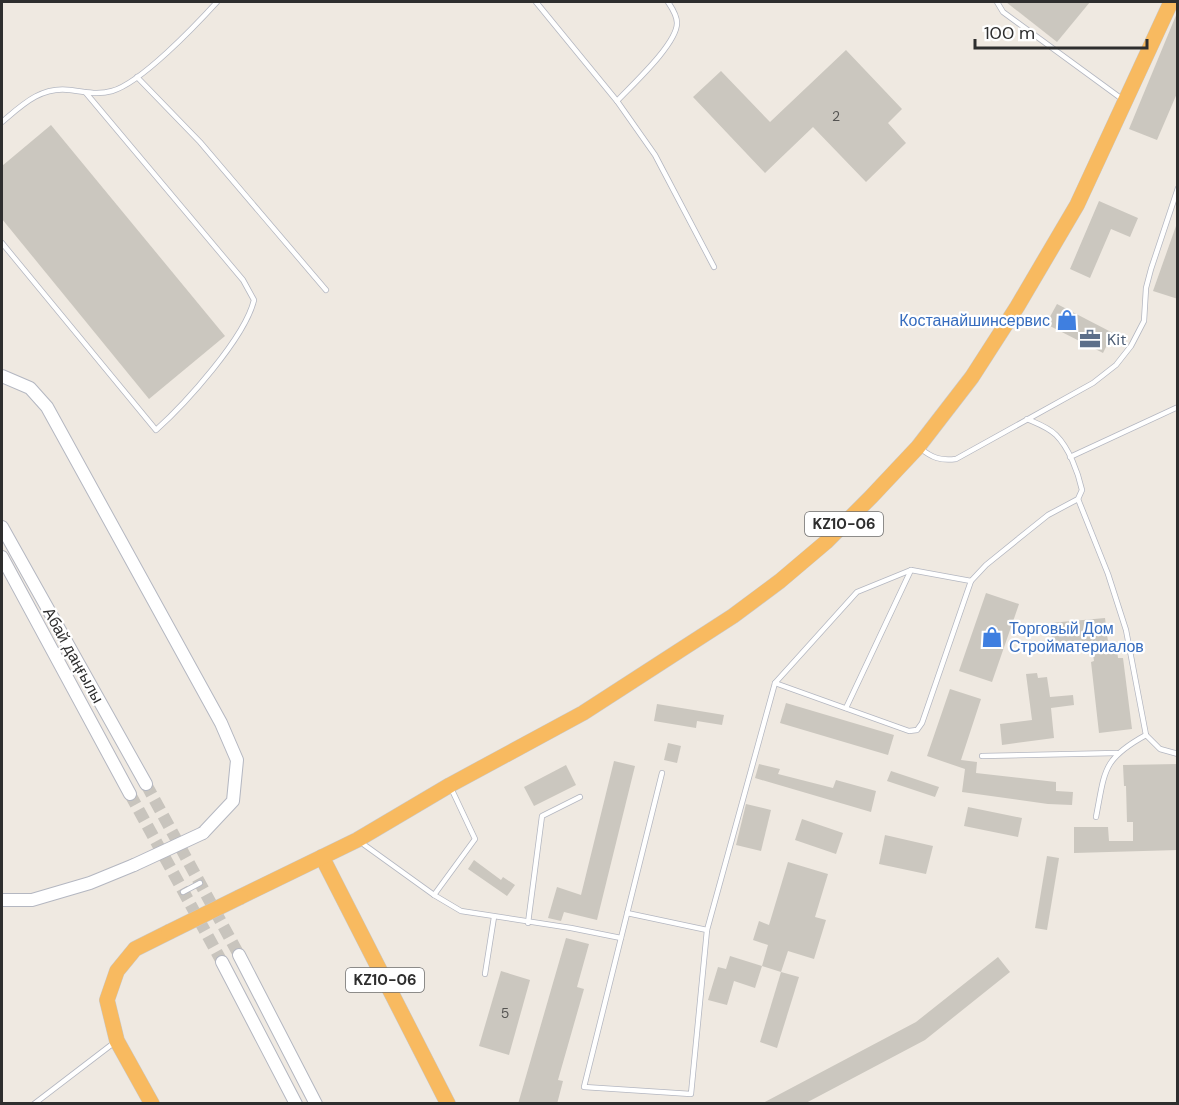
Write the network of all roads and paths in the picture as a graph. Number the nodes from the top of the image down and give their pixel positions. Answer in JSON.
{"nodes":[{"id":1,"x":217,"y":2,"type":"edge"},
{"id":2,"x":536,"y":2,"type":"edge"},
{"id":3,"x":668,"y":2,"type":"edge"},
{"id":4,"x":998,"y":2,"type":"edge"},
{"id":5,"x":1171,"y":2,"type":"edge"},
{"id":6,"x":137,"y":77,"type":"junction"},
{"id":7,"x":86,"y":93,"type":"junction"},
{"id":8,"x":617,"y":101,"type":"junction"},
{"id":9,"x":1125,"y":101,"type":"junction"},
{"id":10,"x":2,"y":122,"type":"edge"},
{"id":11,"x":1178,"y":188,"type":"edge"},
{"id":12,"x":2,"y":243,"type":"edge"},
{"id":13,"x":714,"y":267,"type":"dead end"},
{"id":14,"x":326,"y":290,"type":"dead end"},
{"id":15,"x":2,"y":376,"type":"edge"},
{"id":16,"x":1178,"y":407,"type":"edge"},
{"id":17,"x":1027,"y":419,"type":"junction"},
{"id":18,"x":918,"y":447,"type":"junction"},
{"id":19,"x":1070,"y":458,"type":"junction"},
{"id":20,"x":1078,"y":500,"type":"junction"},
{"id":21,"x":2,"y":527,"type":"edge"},
{"id":22,"x":2,"y":557,"type":"edge"},
{"id":23,"x":911,"y":570,"type":"junction"},
{"id":24,"x":971,"y":581,"type":"junction"},
{"id":25,"x":775,"y":683,"type":"junction"},
{"id":26,"x":846,"y":708,"type":"junction"},
{"id":27,"x":1146,"y":735,"type":"junction"},
{"id":28,"x":1117,"y":753,"type":"junction"},
{"id":29,"x":1178,"y":754,"type":"edge"},
{"id":30,"x":982,"y":756,"type":"dead end"},
{"id":31,"x":662,"y":773,"type":"dead end"},
{"id":32,"x":146,"y":784,"type":"tunnel mouth"},
{"id":33,"x":450,"y":785,"type":"junction"},
{"id":34,"x":130,"y":794,"type":"tunnel mouth"},
{"id":35,"x":580,"y":797,"type":"dead end"},
{"id":36,"x":1096,"y":817,"type":"dead end"},
{"id":37,"x":357,"y":840,"type":"junction"},
{"id":38,"x":322,"y":857,"type":"junction"},
{"id":39,"x":200,"y":883,"type":"dead end"},
{"id":40,"x":183,"y":892,"type":"dead end"},
{"id":41,"x":434,"y":895,"type":"junction"},
{"id":42,"x":2,"y":900,"type":"edge"},
{"id":43,"x":627,"y":913,"type":"junction"},
{"id":44,"x":494,"y":917,"type":"junction"},
{"id":45,"x":528,"y":923,"type":"junction"},
{"id":46,"x":707,"y":930,"type":"junction"},
{"id":47,"x":621,"y":938,"type":"junction"},
{"id":48,"x":239,"y":955,"type":"tunnel mouth"},
{"id":49,"x":222,"y":962,"type":"tunnel mouth"},
{"id":50,"x":485,"y":974,"type":"dead end"},
{"id":51,"x":117,"y":1041,"type":"junction"},
{"id":52,"x":34,"y":1104,"type":"edge"},
{"id":53,"x":152,"y":1104,"type":"edge"},
{"id":54,"x":296,"y":1104,"type":"edge"},
{"id":55,"x":316,"y":1104,"type":"edge"},
{"id":56,"x":448,"y":1104,"type":"edge"}],
"edges":[{"from":1,"to":6,"type":"lane"},
{"from":2,"to":8,"type":"lane"},
{"from":3,"to":8,"type":"lane"},
{"from":4,"to":9,"type":"lane"},
{"from":5,"to":9,"type":"highway","number":"KZ10-06"},
{"from":6,"to":7,"type":"lane"},
{"from":6,"to":14,"type":"lane"},
{"from":7,"to":10,"type":"lane"},
{"from":7,"to":12,"type":"lane"},
{"from":8,"to":13,"type":"lane"},
{"from":9,"to":18,"type":"highway","number":"KZ10-06"},
{"from":11,"to":17,"type":"lane"},
{"from":15,"to":42,"type":"main road","bridge":true},
{"from":16,"to":19,"type":"lane"},
{"from":17,"to":18,"type":"lane"},
{"from":17,"to":19,"type":"lane"},
{"from":18,"to":33,"type":"highway","number":"KZ10-06"},
{"from":19,"to":20,"type":"lane"},
{"from":20,"to":24,"type":"lane"},
{"from":20,"to":27,"type":"lane"},
{"from":21,"to":32,"type":"main road","name":"Абай даңғылы"},
{"from":22,"to":34,"type":"main road","name":"Абай даңғылы"},
{"from":23,"to":24,"type":"lane"},
{"from":23,"to":25,"type":"lane"},
{"from":23,"to":26,"type":"lane"},
{"from":24,"to":26,"type":"lane"},
{"from":25,"to":26,"type":"lane"},
{"from":25,"to":46,"type":"lane"},
{"from":27,"to":28,"type":"lane"},
{"from":27,"to":29,"type":"lane"},
{"from":28,"to":30,"type":"lane"},
{"from":28,"to":36,"type":"lane"},
{"from":31,"to":43,"type":"lane"},
{"from":33,"to":37,"type":"highway","number":"KZ10-06"},
{"from":33,"to":41,"type":"lane"},
{"from":35,"to":45,"type":"lane"},
{"from":37,"to":38,"type":"highway","number":"KZ10-06"},
{"from":37,"to":41,"type":"lane"},
{"from":38,"to":51,"type":"highway","number":"KZ10-06","bridge":true},
{"from":38,"to":56,"type":"highway","number":"KZ10-06"},
{"from":39,"to":40,"type":"lane"},
{"from":41,"to":44,"type":"lane"},
{"from":43,"to":46,"type":"lane"},
{"from":43,"to":47,"type":"lane"},
{"from":44,"to":45,"type":"lane"},
{"from":44,"to":50,"type":"lane"},
{"from":45,"to":47,"type":"lane"},
{"from":46,"to":47,"type":"lane"},
{"from":48,"to":55,"type":"main road"},
{"from":49,"to":54,"type":"main road"},
{"from":51,"to":52,"type":"lane"},
{"from":51,"to":53,"type":"highway","number":"KZ10-06"}]}
